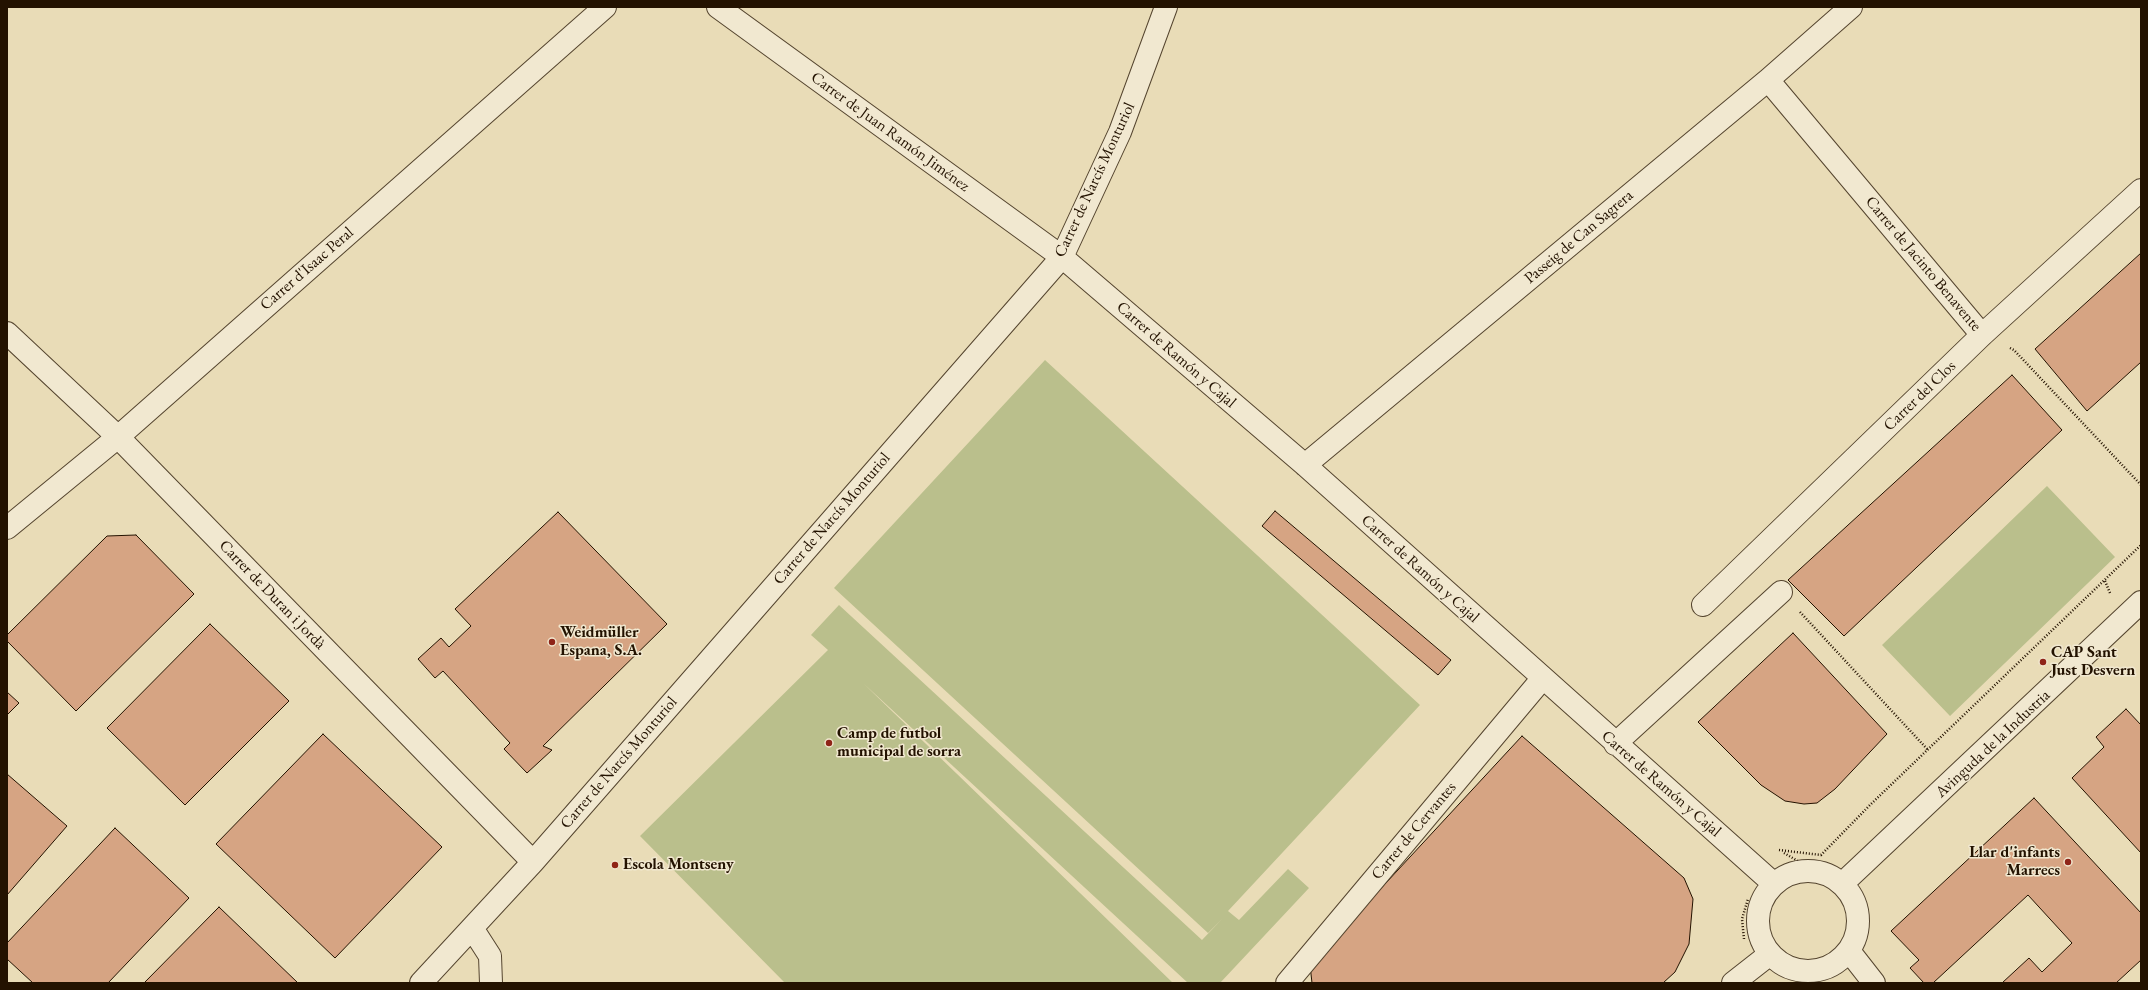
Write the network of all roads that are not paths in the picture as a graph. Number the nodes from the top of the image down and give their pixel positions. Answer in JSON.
{"nodes":[{"id":1,"x":605,"y":7,"type":"edge"},
{"id":2,"x":718,"y":7,"type":"edge"},
{"id":3,"x":1166,"y":7,"type":"edge"},
{"id":4,"x":1851,"y":7,"type":"edge"},
{"id":5,"x":1768,"y":80,"type":"junction"},
{"id":6,"x":2141,"y":190,"type":"edge"},
{"id":7,"x":1062,"y":257,"type":"junction"},
{"id":8,"x":7,"y":333,"type":"edge"},
{"id":9,"x":1982,"y":335,"type":"junction"},
{"id":10,"x":118,"y":437,"type":"junction"},
{"id":11,"x":1305,"y":465,"type":"junction"},
{"id":12,"x":7,"y":528,"type":"edge"},
{"id":13,"x":1781,"y":592,"type":"road end"},
{"id":14,"x":2141,"y":602,"type":"edge"},
{"id":15,"x":1704,"y":605,"type":"dead end"},
{"id":16,"x":1542,"y":679,"type":"junction"},
{"id":17,"x":1615,"y":744,"type":"junction"},
{"id":18,"x":533,"y":862,"type":"junction"},
{"id":19,"x":1767,"y":878,"type":"junction"},
{"id":20,"x":1842,"y":884,"type":"junction"},
{"id":21,"x":472,"y":928,"type":"junction"},
{"id":22,"x":1849,"y":951,"type":"junction"},
{"id":23,"x":1763,"y":958,"type":"junction"},
{"id":24,"x":1821,"y":977,"type":"edge"},
{"id":25,"x":421,"y":983,"type":"edge"},
{"id":26,"x":491,"y":983,"type":"edge"},
{"id":27,"x":1287,"y":983,"type":"edge"},
{"id":28,"x":1733,"y":983,"type":"edge"},
{"id":29,"x":1874,"y":983,"type":"edge"}],
"edges":[{"from":1,"to":10,"type":"street","name":"Carrer d'Isaac Peral"},
{"from":2,"to":7,"type":"street","name":"Carrer de Juan Ramón Jiménez"},
{"from":3,"to":7,"type":"street","name":"Carrer de Narcís Monturiol"},
{"from":4,"to":5,"type":"street","name":"Passeig de Can Sagrera"},
{"from":5,"to":9,"type":"street","name":"Carrer de Jacinto Benavente"},
{"from":5,"to":11,"type":"street","name":"Passeig de Can Sagrera"},
{"from":6,"to":9,"type":"street","name":"Carrer del Clos"},
{"from":7,"to":11,"type":"street","name":"Carrer de Ramón y Cajal"},
{"from":7,"to":18,"type":"street","name":"Carrer de Narcís Monturiol"},
{"from":8,"to":10,"type":"street","name":"Carrer de Duran i Jordà"},
{"from":9,"to":15,"type":"street","name":"Carrer del Clos"},
{"from":10,"to":12,"type":"street","name":"Carrer d'Isaac Peral"},
{"from":10,"to":18,"type":"street","name":"Carrer de Duran i Jordà"},
{"from":11,"to":16,"type":"street","name":"Carrer de Ramón y Cajal"},
{"from":13,"to":17,"type":"street"},
{"from":14,"to":20,"type":"street","name":"Avinguda de la Industria"},
{"from":16,"to":17,"type":"street","name":"Carrer de Ramón y Cajal"},
{"from":16,"to":27,"type":"street","name":"Carrer de Cervantes"},
{"from":17,"to":19,"type":"street","name":"Carrer de Ramón y Cajal"},
{"from":18,"to":21,"type":"street","name":"Carrer de Narcís Monturiol"},
{"from":19,"to":20,"type":"street"},
{"from":19,"to":23,"type":"street"},
{"from":20,"to":22,"type":"street"},
{"from":21,"to":25,"type":"street","name":"Carrer de Narcís Monturiol"},
{"from":21,"to":26,"type":"street"},
{"from":22,"to":24,"type":"street"},
{"from":22,"to":29,"type":"street"},
{"from":23,"to":24,"type":"street"},
{"from":23,"to":28,"type":"street"}]}
